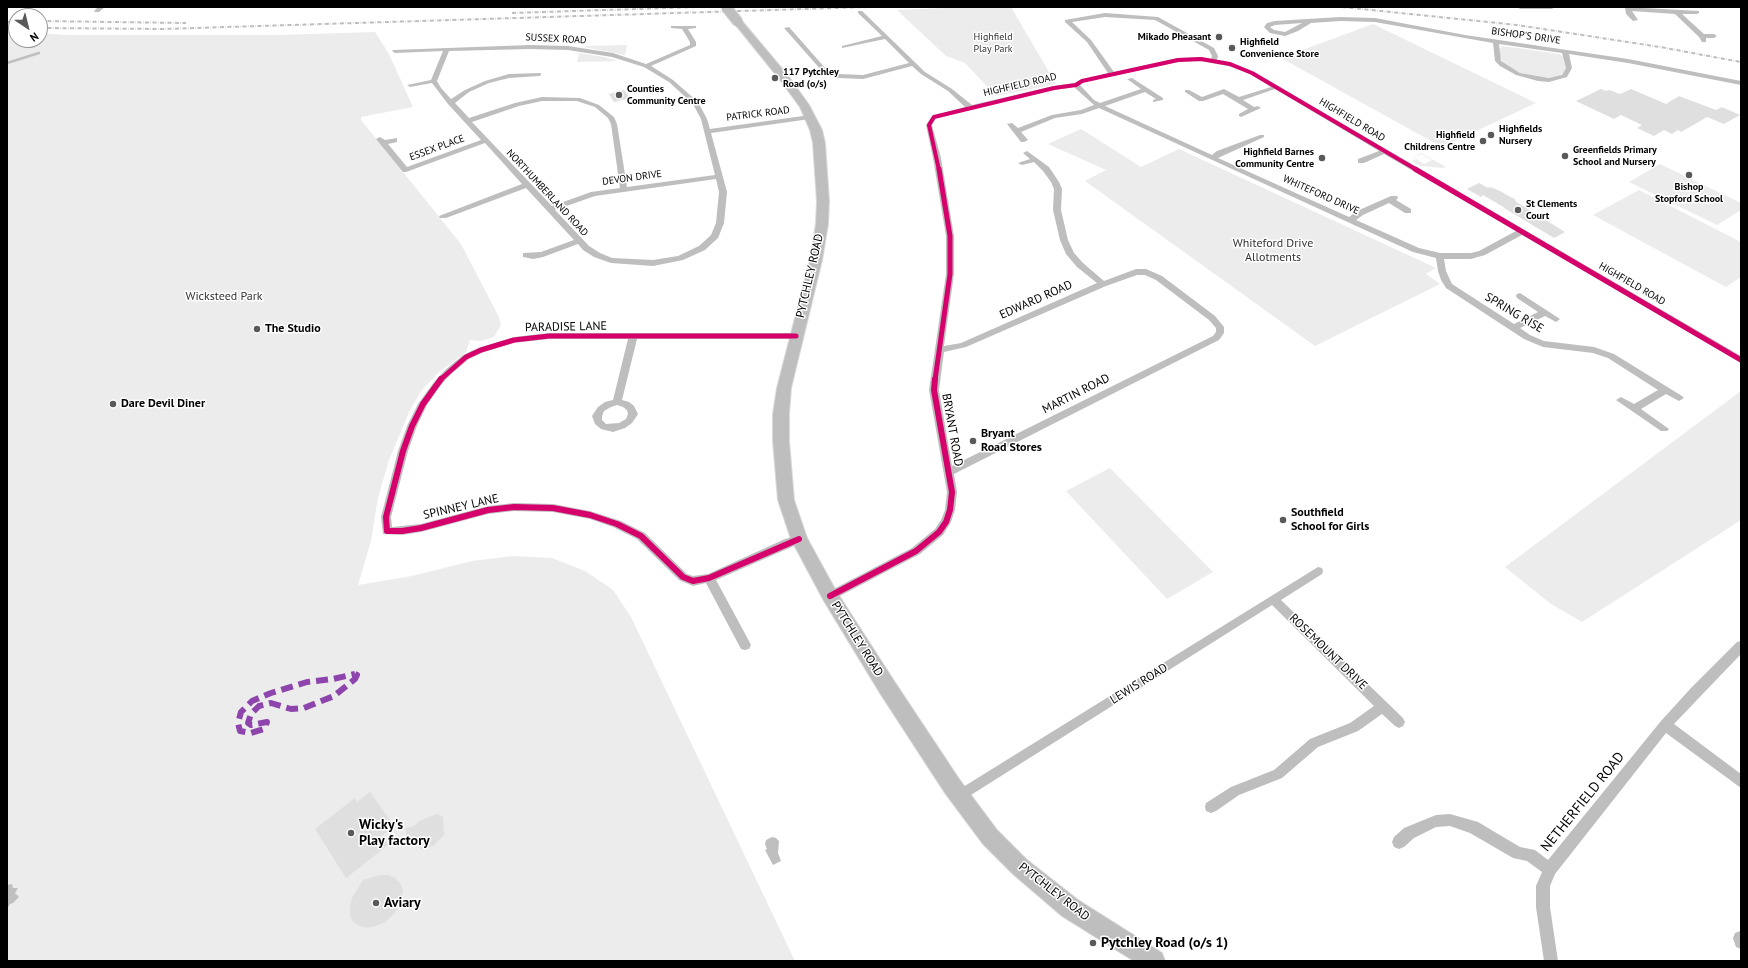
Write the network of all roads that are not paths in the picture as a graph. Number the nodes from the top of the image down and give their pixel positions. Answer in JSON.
{"nodes":[{"id":1,"x":726,"y":7,"type":"edge"},
{"id":2,"x":1520,"y":7,"type":"edge"},
{"id":3,"x":1552,"y":7,"type":"edge"},
{"id":4,"x":1628,"y":8,"type":"edge"},
{"id":5,"x":1677,"y":12,"type":"junction"},
{"id":6,"x":1697,"y":12,"type":"dead end"},
{"id":7,"x":1170,"y":17,"type":"dead end"},
{"id":8,"x":857,"y":18,"type":"dead end"},
{"id":9,"x":1161,"y":20,"type":"junction"},
{"id":10,"x":1635,"y":20,"type":"dead end"},
{"id":11,"x":1308,"y":22,"type":"junction"},
{"id":12,"x":673,"y":27,"type":"dead end"},
{"id":13,"x":684,"y":27,"type":"junction"},
{"id":14,"x":694,"y":27,"type":"dead end"},
{"id":15,"x":798,"y":30,"type":"dead end"},
{"id":16,"x":1714,"y":36,"type":"dead end"},
{"id":17,"x":887,"y":38,"type":"junction"},
{"id":18,"x":1496,"y":42,"type":"junction"},
{"id":19,"x":848,"y":45,"type":"dead end"},
{"id":20,"x":447,"y":49,"type":"junction"},
{"id":21,"x":395,"y":51,"type":"dead end"},
{"id":22,"x":1565,"y":52,"type":"junction"},
{"id":23,"x":1214,"y":60,"type":"junction"},
{"id":24,"x":914,"y":64,"type":"junction"},
{"id":25,"x":646,"y":66,"type":"junction"},
{"id":26,"x":539,"y":74,"type":"dead end"},
{"id":27,"x":1112,"y":74,"type":"junction"},
{"id":28,"x":1130,"y":79,"type":"dead end"},
{"id":29,"x":434,"y":81,"type":"junction"},
{"id":30,"x":1741,"y":83,"type":"edge"},
{"id":31,"x":410,"y":85,"type":"dead end"},
{"id":32,"x":1076,"y":85,"type":"junction"},
{"id":33,"x":1276,"y":87,"type":"junction"},
{"id":34,"x":1146,"y":89,"type":"junction"},
{"id":35,"x":1187,"y":91,"type":"dead end"},
{"id":36,"x":1168,"y":96,"type":"dead end"},
{"id":37,"x":1238,"y":100,"type":"junction"},
{"id":38,"x":450,"y":103,"type":"junction"},
{"id":39,"x":1100,"y":106,"type":"junction"},
{"id":40,"x":970,"y":107,"type":"junction"},
{"id":41,"x":1241,"y":115,"type":"dead end"},
{"id":42,"x":810,"y":117,"type":"junction"},
{"id":43,"x":467,"y":121,"type":"junction"},
{"id":44,"x":1010,"y":124,"type":"dead end"},
{"id":45,"x":708,"y":131,"type":"junction"},
{"id":46,"x":1017,"y":132,"type":"junction"},
{"id":47,"x":931,"y":133,"type":"joint"},
{"id":48,"x":1262,"y":136,"type":"dead end"},
{"id":49,"x":394,"y":140,"type":"dead end"},
{"id":50,"x":1024,"y":140,"type":"dead end"},
{"id":51,"x":485,"y":141,"type":"junction"},
{"id":52,"x":1385,"y":151,"type":"junction"},
{"id":53,"x":1027,"y":153,"type":"dead end"},
{"id":54,"x":1213,"y":158,"type":"junction"},
{"id":55,"x":1034,"y":160,"type":"junction"},
{"id":56,"x":1361,"y":161,"type":"dead end"},
{"id":57,"x":1022,"y":163,"type":"dead end"},
{"id":58,"x":720,"y":176,"type":"junction"},
{"id":59,"x":526,"y":184,"type":"junction"},
{"id":60,"x":624,"y":189,"type":"junction"},
{"id":61,"x":549,"y":210,"type":"junction"},
{"id":62,"x":1408,"y":211,"type":"dead end"},
{"id":63,"x":443,"y":216,"type":"dead end"},
{"id":64,"x":1350,"y":220,"type":"junction"},
{"id":65,"x":1523,"y":231,"type":"junction"},
{"id":66,"x":578,"y":241,"type":"junction"},
{"id":67,"x":526,"y":255,"type":"dead end"},
{"id":68,"x":1440,"y":256,"type":"junction"},
{"id":69,"x":1103,"y":284,"type":"junction"},
{"id":70,"x":1520,"y":296,"type":"dead end"},
{"id":71,"x":1545,"y":312,"type":"junction"},
{"id":72,"x":1556,"y":319,"type":"dead end"},
{"id":73,"x":1513,"y":328,"type":"junction"},
{"id":74,"x":796,"y":336,"type":"junction"},
{"id":75,"x":633,"y":337,"type":"junction"},
{"id":76,"x":1216,"y":338,"type":"joint"},
{"id":77,"x":940,"y":349,"type":"junction"},
{"id":78,"x":1741,"y":360,"type":"edge"},
{"id":79,"x":1665,"y":390,"type":"junction"},
{"id":80,"x":1679,"y":398,"type":"dead end"},
{"id":81,"x":1621,"y":400,"type":"dead end"},
{"id":82,"x":617,"y":402,"type":"dead end"},
{"id":83,"x":1634,"y":409,"type":"junction"},
{"id":84,"x":1664,"y":429,"type":"dead end"},
{"id":85,"x":948,"y":470,"type":"junction"},
{"id":86,"x":387,"y":531,"type":"joint"},
{"id":87,"x":799,"y":539,"type":"junction"},
{"id":88,"x":1318,"y":570,"type":"dead end"},
{"id":89,"x":709,"y":578,"type":"junction"},
{"id":90,"x":830,"y":596,"type":"junction"},
{"id":91,"x":1273,"y":599,"type":"junction"},
{"id":92,"x":745,"y":645,"type":"dead end"},
{"id":93,"x":1741,"y":646,"type":"edge"},
{"id":94,"x":1383,"y":706,"type":"junction"},
{"id":95,"x":1399,"y":722,"type":"dead end"},
{"id":96,"x":1665,"y":725,"type":"junction"},
{"id":97,"x":1741,"y":782,"type":"edge"},
{"id":98,"x":959,"y":796,"type":"junction"},
{"id":99,"x":1211,"y":807,"type":"dead end"},
{"id":100,"x":1399,"y":842,"type":"dead end"},
{"id":101,"x":1550,"y":868,"type":"junction"},
{"id":102,"x":1154,"y":961,"type":"edge"},
{"id":103,"x":1551,"y":961,"type":"edge"}],
"edges":[{"from":1,"to":42,"type":"main road","name":"PYTCHLEY ROAD","bridge":true},
{"from":2,"to":3,"type":"street"},
{"from":4,"to":5,"type":"street"},
{"from":4,"to":10,"type":"street"},
{"from":5,"to":6,"type":"street"},
{"from":5,"to":16,"type":"street"},
{"from":7,"to":9,"type":"street"},
{"from":8,"to":17,"type":"street"},
{"from":9,"to":23,"type":"street"},
{"from":9,"to":27,"type":"street"},
{"from":11,"to":11,"type":"street","name":"BISHOP'S DRIVE"},
{"from":11,"to":18,"type":"street","name":"BISHOP'S DRIVE"},
{"from":12,"to":13,"type":"street"},
{"from":13,"to":14,"type":"street"},
{"from":13,"to":25,"type":"street"},
{"from":15,"to":24,"type":"street"},
{"from":17,"to":19,"type":"street"},
{"from":17,"to":24,"type":"street"},
{"from":18,"to":22,"type":"street","name":"BISHOP'S DRIVE"},
{"from":18,"to":22,"type":"street"},
{"from":20,"to":21,"type":"street","name":"SUSSEX ROAD"},
{"from":20,"to":25,"type":"street","name":"SUSSEX ROAD"},
{"from":20,"to":29,"type":"street"},
{"from":22,"to":30,"type":"street","name":"BISHOP'S DRIVE"},
{"from":23,"to":27,"type":"street","name":"HIGHFIELD ROAD"},
{"from":23,"to":33,"type":"street","name":"HIGHFIELD ROAD"},
{"from":24,"to":40,"type":"street"},
{"from":25,"to":45,"type":"street","name":"SUSSEX ROAD"},
{"from":26,"to":38,"type":"street"},
{"from":27,"to":32,"type":"street","name":"HIGHFIELD ROAD"},
{"from":28,"to":34,"type":"street"},
{"from":29,"to":31,"type":"street"},
{"from":29,"to":38,"type":"street","name":"NORTHUMBERLAND ROAD"},
{"from":32,"to":39,"type":"street","name":"WHITEFORD DRIVE"},
{"from":32,"to":40,"type":"street","name":"HIGHFIELD ROAD"},
{"from":33,"to":37,"type":"street"},
{"from":33,"to":52,"type":"street","name":"HIGHFIELD ROAD"},
{"from":34,"to":36,"type":"street"},
{"from":34,"to":39,"type":"street"},
{"from":35,"to":37,"type":"street"},
{"from":37,"to":41,"type":"street"},
{"from":38,"to":43,"type":"street","name":"NORTHUMBERLAND ROAD"},
{"from":39,"to":46,"type":"street"},
{"from":39,"to":54,"type":"street","name":"WHITEFORD DRIVE"},
{"from":40,"to":47,"type":"street","name":"HIGHFIELD ROAD"},
{"from":42,"to":45,"type":"street","name":"PATRICK ROAD"},
{"from":42,"to":74,"type":"main road","name":"PYTCHLEY ROAD"},
{"from":43,"to":51,"type":"street","name":"NORTHUMBERLAND ROAD"},
{"from":43,"to":60,"type":"street"},
{"from":44,"to":46,"type":"street"},
{"from":45,"to":58,"type":"street","name":"NORTHUMBERLAND ROAD"},
{"from":46,"to":50,"type":"street"},
{"from":47,"to":77,"type":"street","name":"BRYANT ROAD"},
{"from":48,"to":54,"type":"street"},
{"from":49,"to":51,"type":"street","name":"ESSEX PLACE"},
{"from":51,"to":59,"type":"street","name":"NORTHUMBERLAND ROAD"},
{"from":52,"to":56,"type":"street"},
{"from":52,"to":65,"type":"street","name":"HIGHFIELD ROAD"},
{"from":53,"to":55,"type":"street"},
{"from":54,"to":64,"type":"street","name":"WHITEFORD DRIVE"},
{"from":55,"to":57,"type":"street"},
{"from":55,"to":69,"type":"street"},
{"from":58,"to":60,"type":"street","name":"DEVON DRIVE"},
{"from":58,"to":66,"type":"street","name":"NORTHUMBERLAND ROAD"},
{"from":59,"to":61,"type":"street","name":"NORTHUMBERLAND ROAD"},
{"from":59,"to":63,"type":"street"},
{"from":60,"to":61,"type":"street","name":"DEVON DRIVE"},
{"from":61,"to":66,"type":"street","name":"NORTHUMBERLAND ROAD"},
{"from":62,"to":64,"type":"street"},
{"from":64,"to":68,"type":"street","name":"WHITEFORD DRIVE"},
{"from":65,"to":68,"type":"street","name":"WHITEFORD DRIVE"},
{"from":65,"to":78,"type":"street","name":"HIGHFIELD ROAD"},
{"from":66,"to":67,"type":"street"},
{"from":68,"to":73,"type":"street","name":"SPRING RISE"},
{"from":69,"to":76,"type":"street","name":"EDWARD ROAD"},
{"from":69,"to":77,"type":"street","name":"EDWARD ROAD"},
{"from":70,"to":71,"type":"street"},
{"from":71,"to":72,"type":"street"},
{"from":71,"to":73,"type":"street"},
{"from":73,"to":79,"type":"street","name":"SPRING RISE"},
{"from":74,"to":75,"type":"street","name":"PARADISE LANE"},
{"from":74,"to":87,"type":"main road","name":"PYTCHLEY ROAD"},
{"from":75,"to":82,"type":"street"},
{"from":75,"to":86,"type":"street","name":"PARADISE LANE"},
{"from":76,"to":85,"type":"street","name":"MARTIN ROAD"},
{"from":77,"to":85,"type":"street","name":"BRYANT ROAD"},
{"from":79,"to":80,"type":"street","name":"SPRING RISE"},
{"from":79,"to":83,"type":"street"},
{"from":81,"to":83,"type":"street"},
{"from":83,"to":84,"type":"street"},
{"from":85,"to":90,"type":"street","name":"BRYANT ROAD"},
{"from":86,"to":89,"type":"street","name":"SPINNEY LANE"},
{"from":87,"to":89,"type":"street","name":"SPINNEY LANE"},
{"from":87,"to":90,"type":"main road","name":"PYTCHLEY ROAD"},
{"from":88,"to":91,"type":"street","name":"LEWIS ROAD"},
{"from":89,"to":92,"type":"street"},
{"from":90,"to":98,"type":"main road","name":"PYTCHLEY ROAD"},
{"from":91,"to":94,"type":"street","name":"ROSEMOUNT DRIVE"},
{"from":91,"to":98,"type":"street","name":"LEWIS ROAD"},
{"from":93,"to":96,"type":"street","name":"NETHERFIELD ROAD"},
{"from":94,"to":95,"type":"street","name":"ROSEMOUNT DRIVE"},
{"from":94,"to":99,"type":"street"},
{"from":96,"to":97,"type":"street"},
{"from":96,"to":101,"type":"street","name":"NETHERFIELD ROAD"},
{"from":98,"to":102,"type":"main road","name":"PYTCHLEY ROAD"},
{"from":100,"to":101,"type":"street"},
{"from":101,"to":103,"type":"street","name":"NETHERFIELD ROAD"}]}
